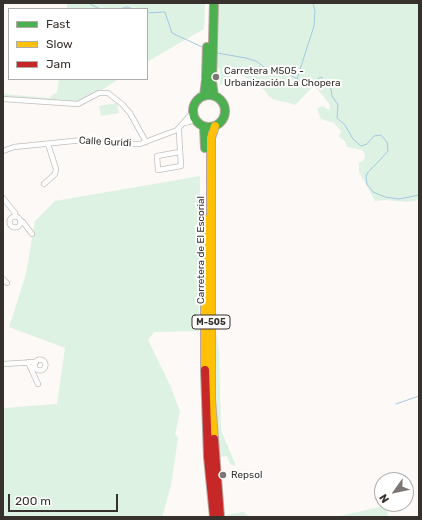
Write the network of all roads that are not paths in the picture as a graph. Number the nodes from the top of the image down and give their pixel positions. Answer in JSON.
{"nodes":[{"id":1,"x":209,"y":3,"type":"edge"},
{"id":2,"x":214,"y":3,"type":"edge"},
{"id":3,"x":204,"y":96,"type":"junction"},
{"id":4,"x":214,"y":96,"type":"junction"},
{"id":5,"x":3,"y":99,"type":"edge"},
{"id":6,"x":193,"y":112,"type":"junction"},
{"id":7,"x":196,"y":120,"type":"junction"},
{"id":8,"x":215,"y":126,"type":"junction"},
{"id":9,"x":180,"y":127,"type":"junction"},
{"id":10,"x":204,"y":127,"type":"junction"},
{"id":11,"x":146,"y":142,"type":"junction"},
{"id":12,"x":48,"y":144,"type":"junction"},
{"id":13,"x":3,"y":151,"type":"edge"},
{"id":14,"x":180,"y":152,"type":"junction"},
{"id":15,"x":44,"y":184,"type":"dead end"},
{"id":16,"x":3,"y":198,"type":"edge"},
{"id":17,"x":15,"y":216,"type":"junction"},
{"id":18,"x":20,"y":220,"type":"junction"},
{"id":19,"x":32,"y":234,"type":"dead end"},
{"id":20,"x":28,"y":362,"type":"junction"},
{"id":21,"x":36,"y":362,"type":"dead end"},
{"id":22,"x":3,"y":364,"type":"edge"},
{"id":23,"x":38,"y":384,"type":"dead end"},
{"id":24,"x":214,"y":517,"type":"edge"},
{"id":25,"x":220,"y":517,"type":"edge"}],
"edges":[{"from":1,"to":3,"type":"highway"},
{"from":2,"to":4,"type":"highway"},
{"from":3,"to":4,"type":"highway"},
{"from":3,"to":6,"type":"highway"},
{"from":4,"to":8,"type":"highway","number":"M-505"},
{"from":5,"to":11,"type":"street"},
{"from":6,"to":7,"type":"highway"},
{"from":6,"to":9,"type":"street","name":"Calle Guridi"},
{"from":7,"to":9,"type":"street","name":"Calle Guridi"},
{"from":7,"to":10,"type":"highway"},
{"from":8,"to":10,"type":"highway"},
{"from":8,"to":25,"type":"highway","name":"Carretera de El Escorial","number":"M-505"},
{"from":9,"to":11,"type":"street","name":"Calle Guridi"},
{"from":9,"to":14,"type":"street"},
{"from":10,"to":24,"type":"highway","name":"Carretera de El Escorial","number":"M-505"},
{"from":11,"to":12,"type":"street","name":"Calle Guridi"},
{"from":12,"to":13,"type":"street","name":"Calle Guridi"},
{"from":12,"to":15,"type":"street"},
{"from":14,"to":14,"type":"street"},
{"from":16,"to":17,"type":"street"},
{"from":17,"to":18,"type":"street"},
{"from":17,"to":18,"type":"street"},
{"from":18,"to":19,"type":"street"},
{"from":20,"to":21,"type":"street"},
{"from":20,"to":22,"type":"street"},
{"from":20,"to":23,"type":"street"}]}
